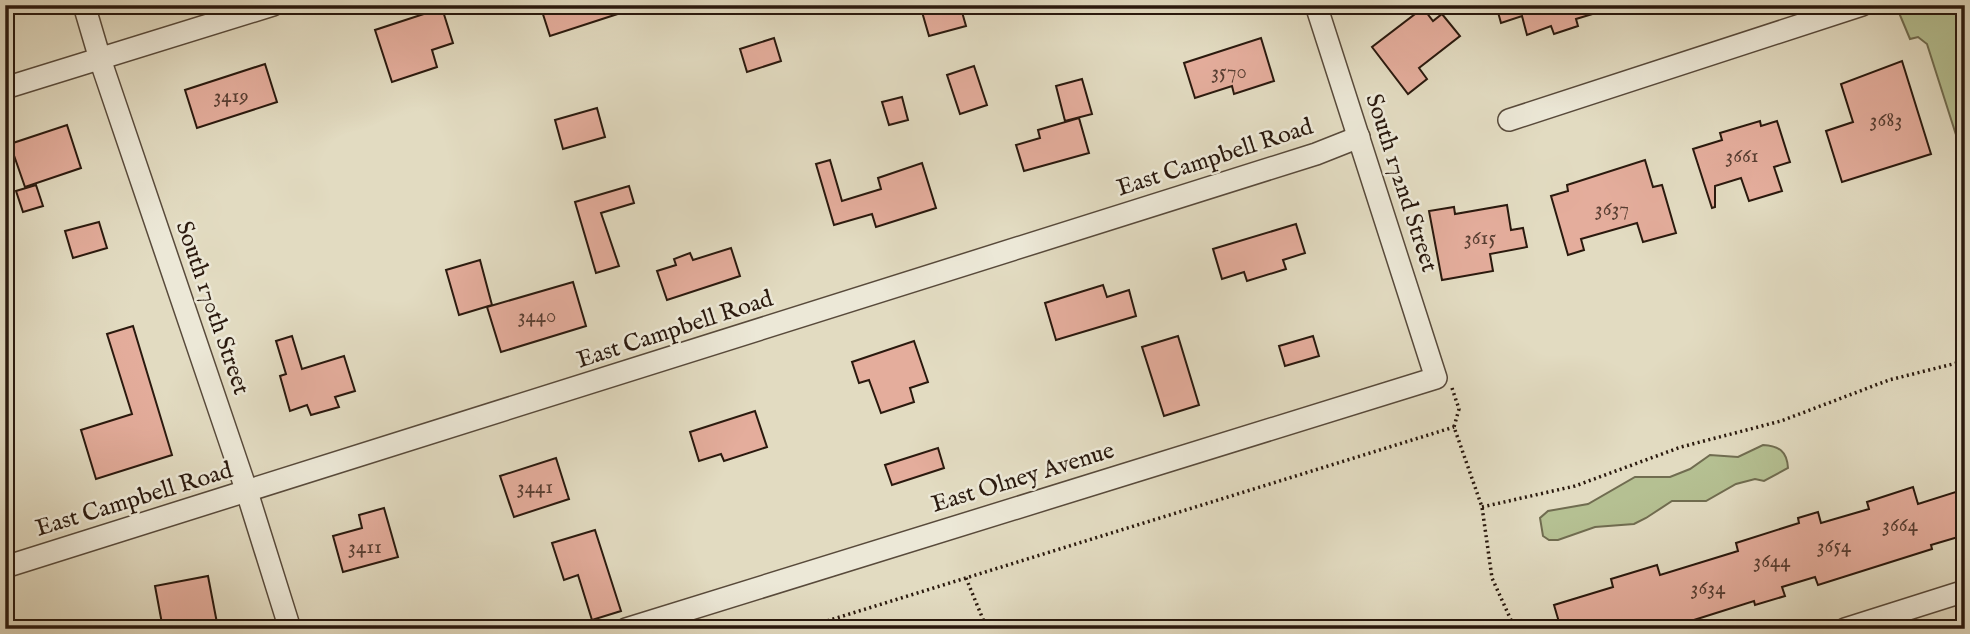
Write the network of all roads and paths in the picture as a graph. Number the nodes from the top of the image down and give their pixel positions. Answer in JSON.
{"nodes":[{"id":1,"x":84,"y":5,"type":"edge"},
{"id":2,"x":273,"y":5,"type":"edge"},
{"id":3,"x":1316,"y":5,"type":"edge"},
{"id":4,"x":1862,"y":5,"type":"edge"},
{"id":5,"x":100,"y":59,"type":"junction"},
{"id":6,"x":5,"y":88,"type":"edge"},
{"id":7,"x":1509,"y":120,"type":"dead end"},
{"id":8,"x":1359,"y":138,"type":"junction"},
{"id":9,"x":1965,"y":361,"type":"edge"},
{"id":10,"x":1436,"y":378,"type":"joint"},
{"id":11,"x":247,"y":492,"type":"junction"},
{"id":12,"x":1482,"y":507,"type":"junction"},
{"id":13,"x":5,"y":568,"type":"edge"},
{"id":14,"x":966,"y":578,"type":"junction"},
{"id":15,"x":1965,"y":591,"type":"edge"},
{"id":16,"x":290,"y":629,"type":"edge"},
{"id":17,"x":626,"y":629,"type":"edge"},
{"id":18,"x":801,"y":629,"type":"edge"},
{"id":19,"x":987,"y":629,"type":"edge"},
{"id":20,"x":1515,"y":629,"type":"edge"},
{"id":21,"x":1845,"y":629,"type":"edge"}],
"edges":[{"from":1,"to":5,"type":"street","name":"South 170th Street"},
{"from":2,"to":5,"type":"street"},
{"from":3,"to":8,"type":"street","name":"South 172nd Street"},
{"from":4,"to":7,"type":"street"},
{"from":5,"to":6,"type":"street"},
{"from":5,"to":11,"type":"street","name":"South 170th Street"},
{"from":8,"to":10,"type":"street","name":"South 172nd Street"},
{"from":8,"to":11,"type":"street","name":"East Campbell Road"},
{"from":9,"to":12,"type":"path"},
{"from":10,"to":17,"type":"street","name":"East Olney Avenue"},
{"from":11,"to":13,"type":"street","name":"East Campbell Road"},
{"from":11,"to":16,"type":"street","name":"South 170th Street"},
{"from":12,"to":14,"type":"path"},
{"from":12,"to":20,"type":"path"},
{"from":14,"to":18,"type":"path"},
{"from":14,"to":19,"type":"path"},
{"from":15,"to":21,"type":"street"}]}
